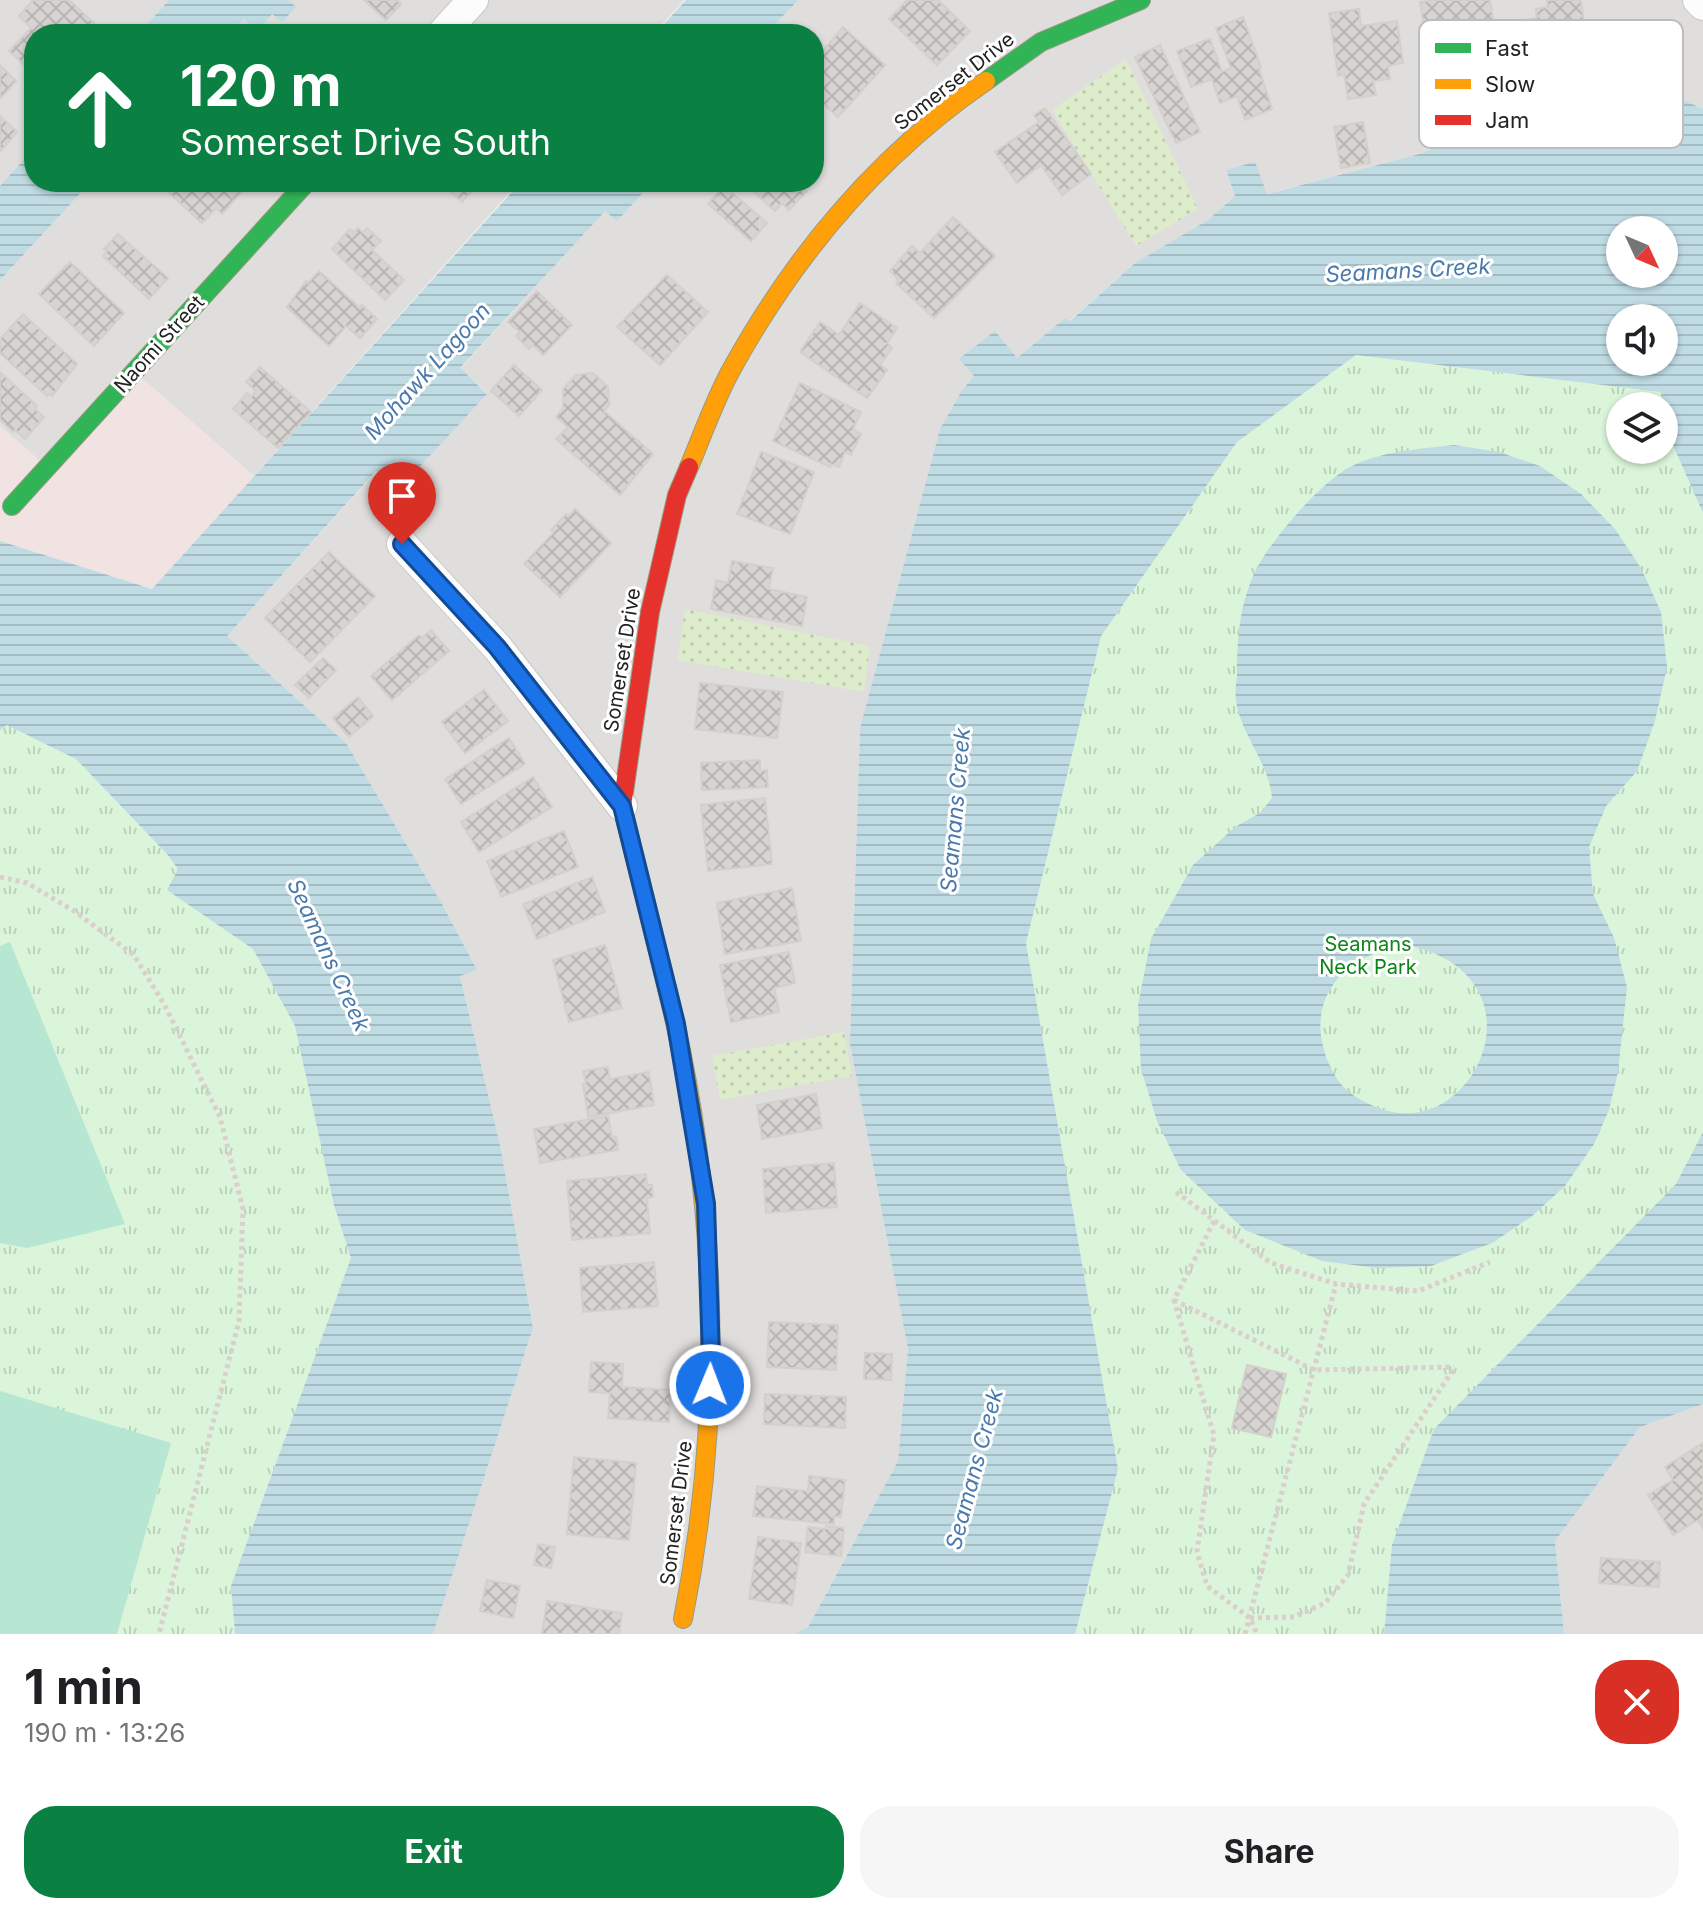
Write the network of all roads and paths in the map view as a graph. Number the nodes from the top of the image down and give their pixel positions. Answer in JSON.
{"nodes":[{"id":1,"x":473,"y":0,"type":"edge"},
{"id":2,"x":1140,"y":0,"type":"edge"},
{"id":3,"x":1698,"y":0,"type":"edge"},
{"id":4,"x":1703,"y":5,"type":"edge"},
{"id":5,"x":451,"y":24,"type":"edge"},
{"id":6,"x":298,"y":192,"type":"edge"},
{"id":7,"x":12,"y":506,"type":"dead end"},
{"id":8,"x":402,"y":544,"type":"dead end"},
{"id":9,"x":622,"y":806,"type":"junction"},
{"id":10,"x":0,"y":877,"type":"edge"},
{"id":11,"x":1176,"y":1192,"type":"dead end"},
{"id":12,"x":1214,"y":1221,"type":"junction"},
{"id":13,"x":1490,"y":1262,"type":"dead end"},
{"id":14,"x":1336,"y":1284,"type":"junction"},
{"id":15,"x":1174,"y":1300,"type":"junction"},
{"id":16,"x":1314,"y":1370,"type":"junction"},
{"id":17,"x":1250,"y":1618,"type":"junction"},
{"id":18,"x":683,"y":1619,"type":"dead end"},
{"id":19,"x":159,"y":1634,"type":"edge"},
{"id":20,"x":1245,"y":1634,"type":"edge"},
{"id":21,"x":1257,"y":1634,"type":"edge"}],
"edges":[{"from":1,"to":5,"type":"street"},
{"from":2,"to":9,"type":"street","name":"Somerset Drive"},
{"from":3,"to":4,"type":"street"},
{"from":6,"to":7,"type":"street","name":"Naomi Street"},
{"from":8,"to":9,"type":"street"},
{"from":9,"to":18,"type":"street","name":"Somerset Drive"},
{"from":10,"to":19,"type":"path"},
{"from":11,"to":12,"type":"path"},
{"from":12,"to":14,"type":"path"},
{"from":12,"to":15,"type":"path"},
{"from":13,"to":14,"type":"path"},
{"from":14,"to":16,"type":"path"},
{"from":15,"to":16,"type":"path"},
{"from":15,"to":17,"type":"path"},
{"from":16,"to":17,"type":"path"},
{"from":16,"to":17,"type":"path"},
{"from":17,"to":20,"type":"path"},
{"from":17,"to":21,"type":"path"}]}
